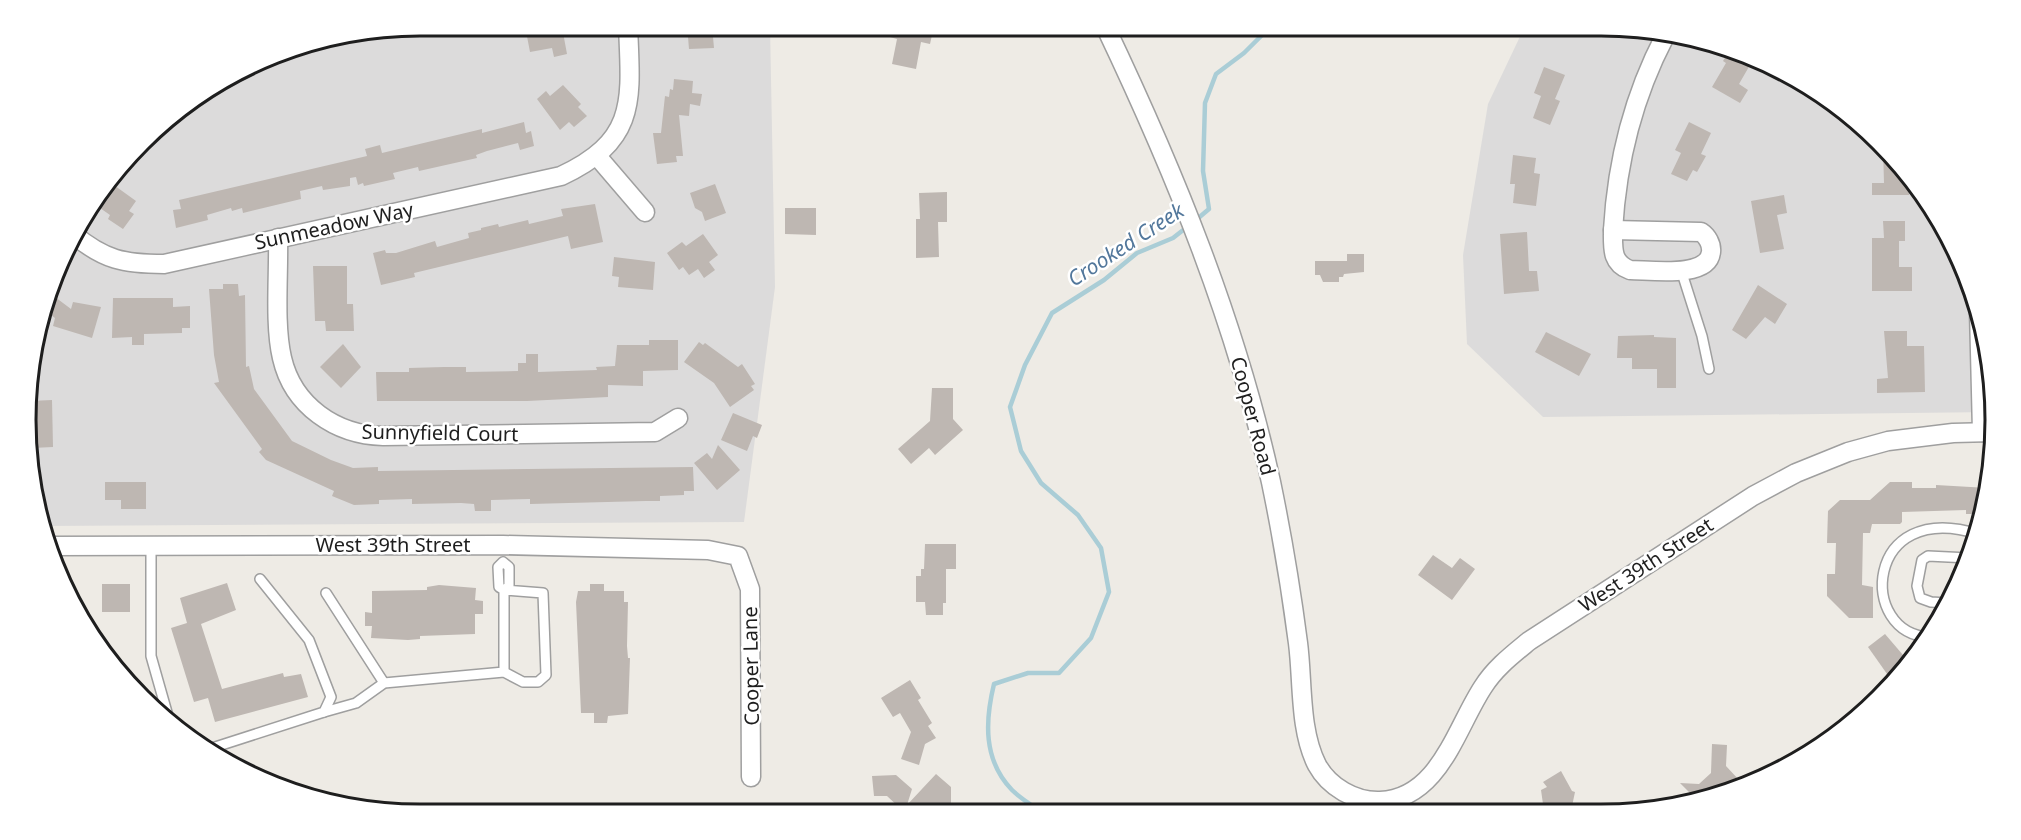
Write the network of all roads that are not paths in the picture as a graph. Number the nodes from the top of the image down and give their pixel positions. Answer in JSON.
{"nodes":[{"id":1,"x":629,"y":36,"type":"edge"},
{"id":2,"x":1110,"y":36,"type":"edge"},
{"id":3,"x":1663,"y":41,"type":"edge"},
{"id":4,"x":597,"y":156,"type":"junction"},
{"id":5,"x":645,"y":212,"type":"dead end"},
{"id":6,"x":1613,"y":230,"type":"junction"},
{"id":7,"x":278,"y":238,"type":"junction"},
{"id":8,"x":81,"y":240,"type":"edge"},
{"id":9,"x":1681,"y":270,"type":"junction"},
{"id":10,"x":1709,"y":369,"type":"dead end"},
{"id":11,"x":678,"y":418,"type":"dead end"},
{"id":12,"x":1985,"y":432,"type":"edge"},
{"id":13,"x":1968,"y":533,"type":"edge"},
{"id":14,"x":57,"y":546,"type":"edge"},
{"id":15,"x":151,"y":546,"type":"junction"},
{"id":16,"x":503,"y":553,"type":"junction"},
{"id":17,"x":738,"y":556,"type":"joint"},
{"id":18,"x":1960,"y":558,"type":"edge"},
{"id":19,"x":260,"y":579,"type":"dead end"},
{"id":20,"x":504,"y":590,"type":"junction"},
{"id":21,"x":326,"y":593,"type":"dead end"},
{"id":22,"x":1938,"y":603,"type":"edge"},
{"id":23,"x":1919,"y":635,"type":"edge"},
{"id":24,"x":504,"y":672,"type":"junction"},
{"id":25,"x":384,"y":683,"type":"junction"},
{"id":26,"x":166,"y":708,"type":"edge"},
{"id":27,"x":324,"y":712,"type":"junction"},
{"id":28,"x":218,"y":746,"type":"edge"},
{"id":29,"x":752,"y":777,"type":"dead end"},
{"id":30,"x":1368,"y":800,"type":"joint"}],
"edges":[{"from":1,"to":4,"type":"street"},
{"from":2,"to":30,"type":"street","name":"Cooper Road"},
{"from":3,"to":6,"type":"street"},
{"from":4,"to":5,"type":"street"},
{"from":4,"to":7,"type":"street","name":"Sunmeadow Way"},
{"from":6,"to":9,"type":"street"},
{"from":6,"to":9,"type":"street"},
{"from":7,"to":8,"type":"street","name":"Sunmeadow Way"},
{"from":7,"to":11,"type":"street","name":"Sunnyfield Court"},
{"from":9,"to":10,"type":"lane"},
{"from":12,"to":30,"type":"street","name":"West 39th Street"},
{"from":13,"to":23,"type":"lane"},
{"from":14,"to":15,"type":"street","name":"West 39th Street"},
{"from":15,"to":16,"type":"street","name":"West 39th Street"},
{"from":15,"to":26,"type":"lane"},
{"from":16,"to":17,"type":"street","name":"West 39th Street"},
{"from":16,"to":20,"type":"lane"},
{"from":17,"to":29,"type":"street","name":"Cooper Lane"},
{"from":18,"to":22,"type":"lane"},
{"from":19,"to":27,"type":"lane"},
{"from":20,"to":24,"type":"lane"},
{"from":20,"to":24,"type":"lane"},
{"from":21,"to":25,"type":"lane"},
{"from":24,"to":25,"type":"lane"},
{"from":25,"to":27,"type":"lane"},
{"from":27,"to":28,"type":"lane"}]}
